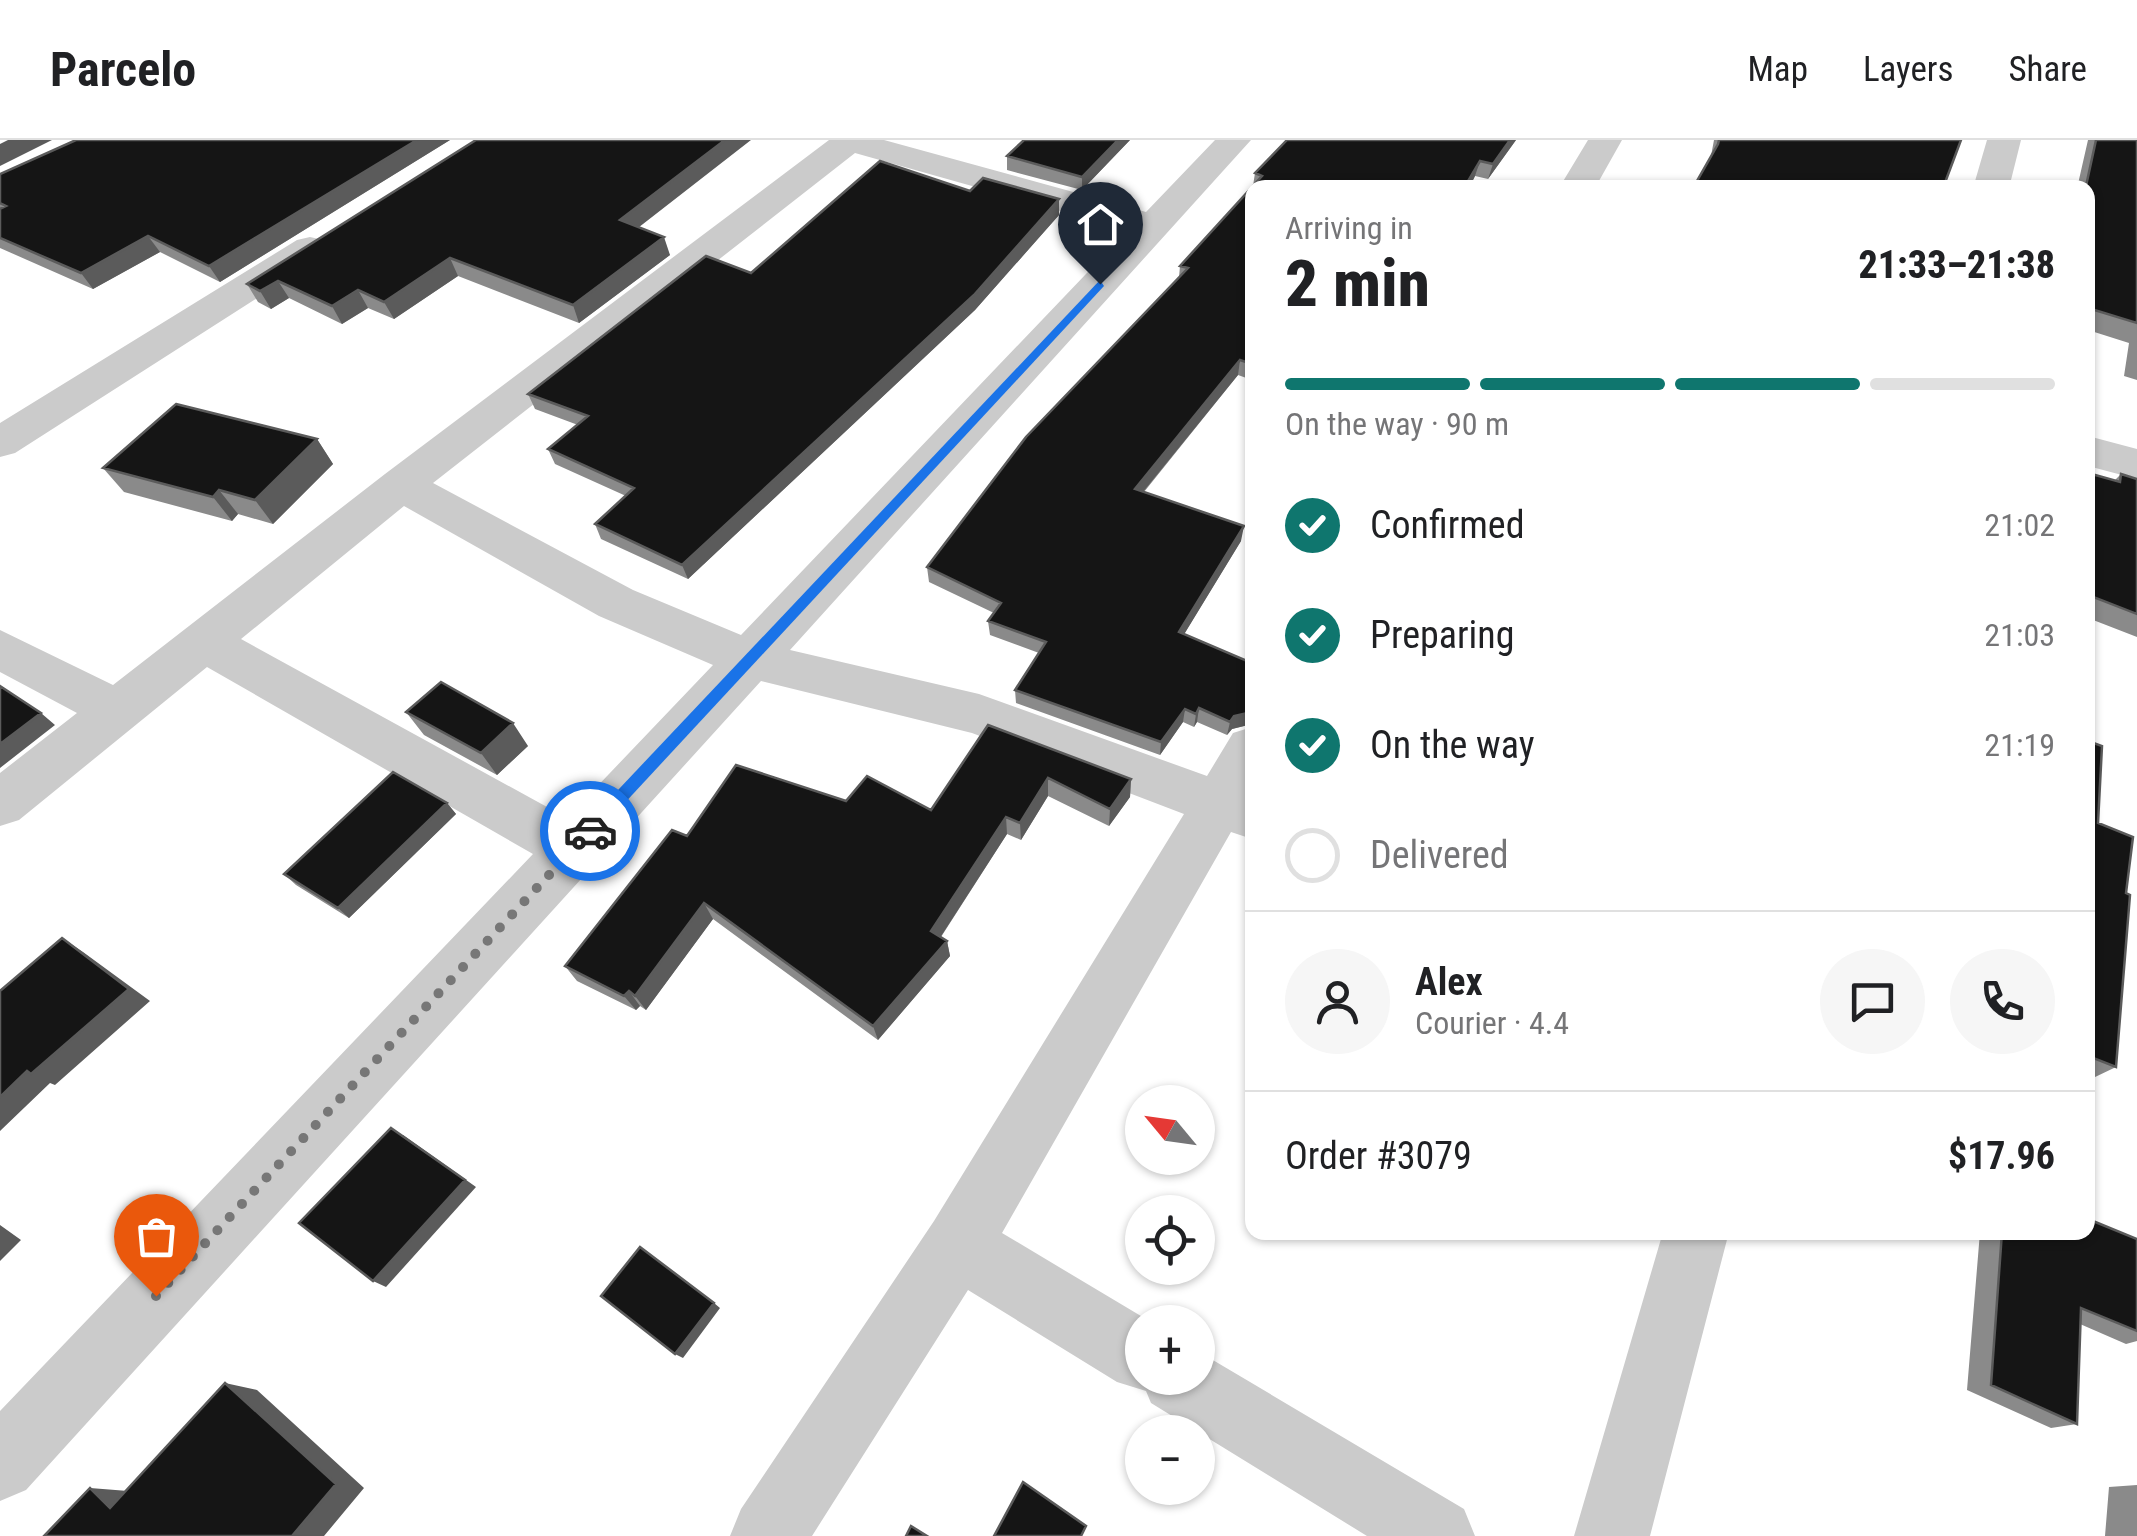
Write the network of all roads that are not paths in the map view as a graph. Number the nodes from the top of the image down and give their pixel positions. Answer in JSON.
{"nodes":[{"id":1,"x":1234,"y":140,"type":"edge"},
{"id":2,"x":1605,"y":140,"type":"edge"},
{"id":3,"x":2004,"y":140,"type":"edge"},
{"id":4,"x":850,"y":141,"type":"edge"},
{"id":5,"x":1582,"y":180,"type":"edge"},
{"id":6,"x":1993,"y":180,"type":"edge"},
{"id":7,"x":349,"y":224,"type":"edge"},
{"id":8,"x":1154,"y":226,"type":"junction"},
{"id":9,"x":0,"y":443,"type":"edge"},
{"id":10,"x":2095,"y":453,"type":"edge"},
{"id":11,"x":2137,"y":464,"type":"edge"},
{"id":12,"x":401,"y":485,"type":"junction"},
{"id":13,"x":202,"y":641,"type":"junction"},
{"id":14,"x":0,"y":648,"type":"edge"},
{"id":15,"x":748,"y":659,"type":"junction"},
{"id":16,"x":117,"y":711,"type":"junction"},
{"id":17,"x":1245,"y":776,"type":"edge"},
{"id":18,"x":0,"y":804,"type":"edge"},
{"id":19,"x":1237,"y":809,"type":"edge"},
{"id":20,"x":573,"y":849,"type":"junction"},
{"id":21,"x":1694,"y":1240,"type":"edge"},
{"id":22,"x":958,"y":1245,"type":"junction"},
{"id":23,"x":1125,"y":1347,"type":"edge"},
{"id":24,"x":1204,"y":1395,"type":"edge"},
{"id":25,"x":0,"y":1464,"type":"edge"},
{"id":26,"x":768,"y":1536,"type":"edge"},
{"id":27,"x":1436,"y":1536,"type":"edge"},
{"id":28,"x":1612,"y":1536,"type":"edge"}],
"edges":[{"from":1,"to":8,"type":"street"},
{"from":2,"to":5,"type":"street"},
{"from":3,"to":6,"type":"street"},
{"from":4,"to":8,"type":"street"},
{"from":4,"to":12,"type":"street"},
{"from":7,"to":9,"type":"street"},
{"from":8,"to":15,"type":"street"},
{"from":10,"to":11,"type":"street"},
{"from":12,"to":13,"type":"street"},
{"from":12,"to":15,"type":"street"},
{"from":13,"to":16,"type":"street"},
{"from":13,"to":20,"type":"street"},
{"from":14,"to":16,"type":"street"},
{"from":15,"to":19,"type":"street"},
{"from":15,"to":20,"type":"street"},
{"from":16,"to":18,"type":"street"},
{"from":17,"to":19,"type":"street"},
{"from":19,"to":22,"type":"street"},
{"from":20,"to":25,"type":"street"},
{"from":21,"to":28,"type":"street"},
{"from":22,"to":23,"type":"street"},
{"from":22,"to":26,"type":"street"},
{"from":24,"to":27,"type":"street"}]}
